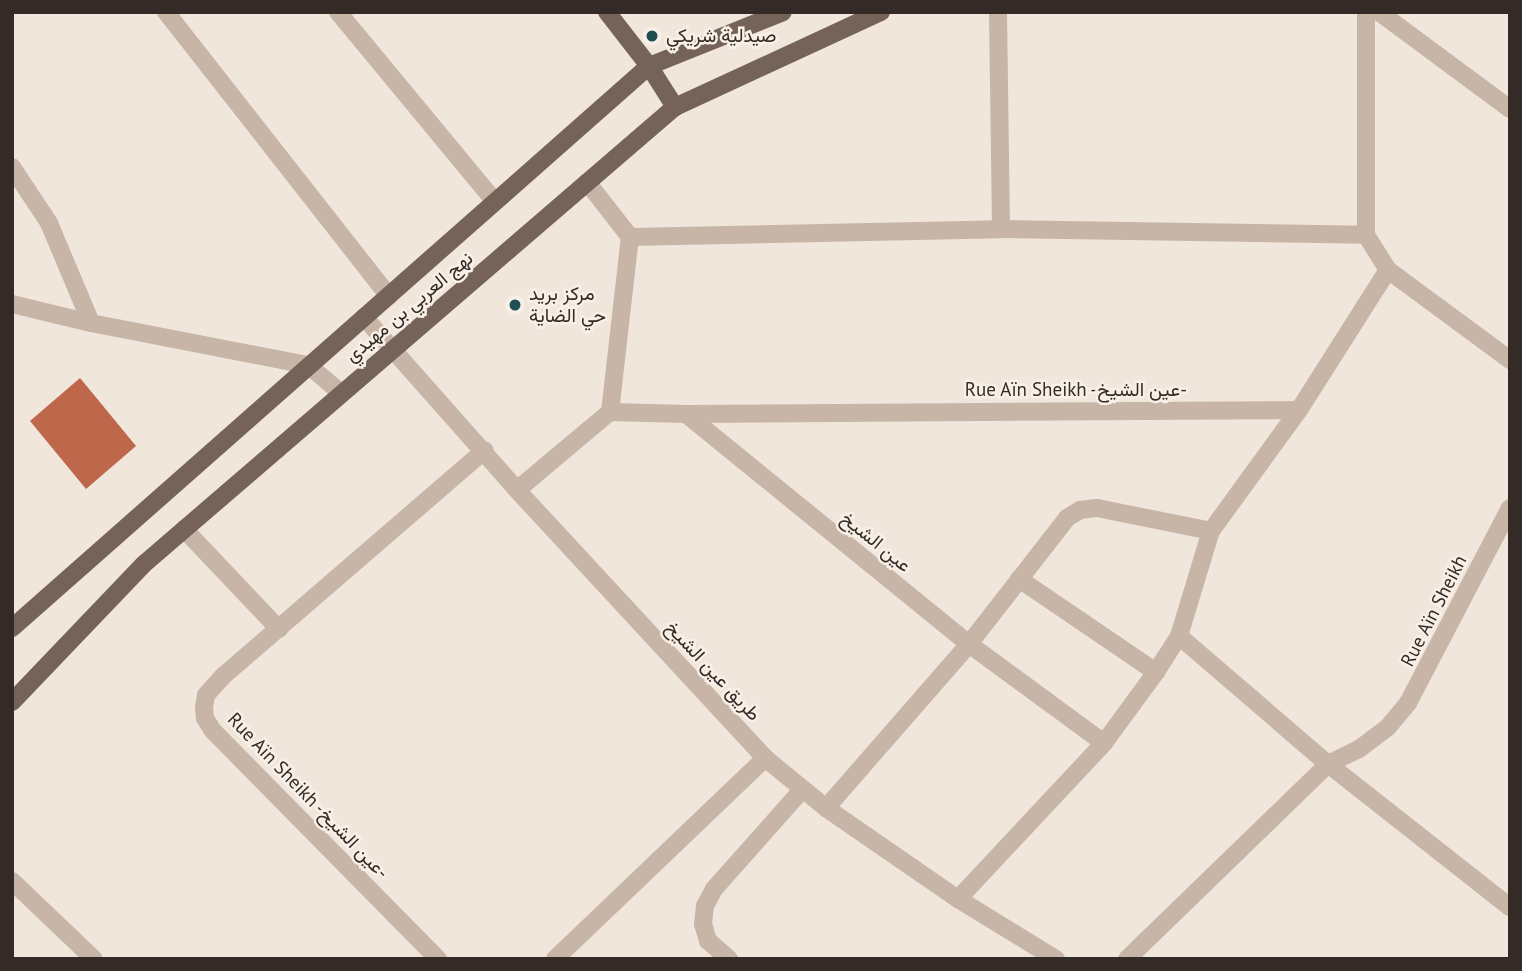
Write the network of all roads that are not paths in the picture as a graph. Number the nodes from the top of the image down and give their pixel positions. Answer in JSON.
{"nodes":[{"id":1,"x":166,"y":12,"type":"edge"},
{"id":2,"x":338,"y":12,"type":"edge"},
{"id":3,"x":783,"y":12,"type":"edge"},
{"id":4,"x":881,"y":12,"type":"edge"},
{"id":5,"x":998,"y":12,"type":"edge"},
{"id":6,"x":1366,"y":12,"type":"edge"},
{"id":7,"x":1379,"y":12,"type":"edge"},
{"id":8,"x":609,"y":13,"type":"edge"},
{"id":9,"x":649,"y":66,"type":"junction"},
{"id":10,"x":675,"y":107,"type":"junction"},
{"id":11,"x":1510,"y":109,"type":"edge"},
{"id":12,"x":12,"y":167,"type":"edge"},
{"id":13,"x":587,"y":182,"type":"junction"},
{"id":14,"x":495,"y":202,"type":"junction"},
{"id":15,"x":1001,"y":229,"type":"junction"},
{"id":16,"x":1366,"y":235,"type":"junction"},
{"id":17,"x":630,"y":237,"type":"junction"},
{"id":18,"x":1388,"y":270,"type":"junction"},
{"id":19,"x":389,"y":296,"type":"junction"},
{"id":20,"x":12,"y":304,"type":"edge"},
{"id":21,"x":364,"y":317,"type":"junction"},
{"id":22,"x":91,"y":323,"type":"junction"},
{"id":23,"x":394,"y":349,"type":"junction"},
{"id":24,"x":1510,"y":360,"type":"edge"},
{"id":25,"x":308,"y":365,"type":"junction"},
{"id":26,"x":341,"y":391,"type":"junction"},
{"id":27,"x":1299,"y":410,"type":"junction"},
{"id":28,"x":610,"y":412,"type":"junction"},
{"id":29,"x":686,"y":414,"type":"junction"},
{"id":30,"x":485,"y":450,"type":"junction"},
{"id":31,"x":517,"y":490,"type":"junction"},
{"id":32,"x":1510,"y":508,"type":"edge"},
{"id":33,"x":184,"y":529,"type":"junction"},
{"id":34,"x":1211,"y":531,"type":"junction"},
{"id":35,"x":1018,"y":579,"type":"junction"},
{"id":36,"x":12,"y":628,"type":"edge"},
{"id":37,"x":279,"y":629,"type":"junction"},
{"id":38,"x":1179,"y":636,"type":"junction"},
{"id":39,"x":969,"y":644,"type":"junction"},
{"id":40,"x":1156,"y":672,"type":"junction"},
{"id":41,"x":12,"y":702,"type":"edge"},
{"id":42,"x":1104,"y":743,"type":"junction"},
{"id":43,"x":765,"y":758,"type":"junction"},
{"id":44,"x":1328,"y":764,"type":"junction"},
{"id":45,"x":802,"y":790,"type":"junction"},
{"id":46,"x":826,"y":808,"type":"junction"},
{"id":47,"x":12,"y":881,"type":"edge"},
{"id":48,"x":958,"y":899,"type":"junction"},
{"id":49,"x":1510,"y":907,"type":"edge"},
{"id":50,"x":94,"y":959,"type":"edge"},
{"id":51,"x":438,"y":959,"type":"edge"},
{"id":52,"x":555,"y":959,"type":"edge"},
{"id":53,"x":729,"y":959,"type":"edge"},
{"id":54,"x":1056,"y":959,"type":"edge"},
{"id":55,"x":1127,"y":959,"type":"edge"}],
"edges":[{"from":1,"to":19,"type":"street"},
{"from":2,"to":14,"type":"street"},
{"from":3,"to":9,"type":"main road","name":"نهج العربي بن مهيدي"},
{"from":4,"to":10,"type":"main road","name":"نهج العربي بن مهيدي"},
{"from":5,"to":15,"type":"street"},
{"from":6,"to":16,"type":"street"},
{"from":7,"to":11,"type":"street"},
{"from":8,"to":9,"type":"main road"},
{"from":9,"to":10,"type":"main road"},
{"from":9,"to":14,"type":"main road","name":"نهج العربي بن مهيدي"},
{"from":10,"to":13,"type":"main road","name":"نهج العربي بن مهيدي"},
{"from":12,"to":22,"type":"street"},
{"from":13,"to":17,"type":"street"},
{"from":13,"to":23,"type":"main road","name":"نهج العربي بن مهيدي"},
{"from":14,"to":19,"type":"main road","name":"نهج العربي بن مهيدي"},
{"from":15,"to":16,"type":"street"},
{"from":15,"to":17,"type":"street"},
{"from":16,"to":18,"type":"street"},
{"from":17,"to":28,"type":"street"},
{"from":18,"to":24,"type":"street"},
{"from":18,"to":27,"type":"street"},
{"from":19,"to":21,"type":"main road","name":"نهج العربي بن مهيدي"},
{"from":20,"to":22,"type":"street"},
{"from":21,"to":23,"type":"street","name":"طريق عين الشيخ"},
{"from":21,"to":25,"type":"main road","name":"نهج العربي بن مهيدي"},
{"from":22,"to":25,"type":"street"},
{"from":23,"to":26,"type":"main road","name":"نهج العربي بن مهيدي"},
{"from":23,"to":30,"type":"street","name":"طريق عين الشيخ"},
{"from":25,"to":26,"type":"street"},
{"from":25,"to":36,"type":"main road","name":"نهج العربي بن مهيدي"},
{"from":26,"to":33,"type":"main road","name":"نهج العربي بن مهيدي"},
{"from":27,"to":29,"type":"street","name":"Rue Aïn Sheikh -عين الشيخ-"},
{"from":27,"to":34,"type":"street"},
{"from":28,"to":29,"type":"street"},
{"from":28,"to":31,"type":"street"},
{"from":29,"to":39,"type":"street","name":"عين الشيخ"},
{"from":30,"to":31,"type":"street","name":"طريق عين الشيخ"},
{"from":30,"to":37,"type":"street","name":"Rue Aïn Sheikh -عين الشيخ-"},
{"from":31,"to":43,"type":"street","name":"طريق عين الشيخ"},
{"from":32,"to":44,"type":"street","name":"Rue Aïn Sheikh"},
{"from":33,"to":37,"type":"street"},
{"from":33,"to":41,"type":"main road","name":"نهج العربي بن مهيدي"},
{"from":34,"to":35,"type":"street"},
{"from":34,"to":38,"type":"street"},
{"from":35,"to":39,"type":"street"},
{"from":35,"to":40,"type":"street"},
{"from":37,"to":51,"type":"street","name":"Rue Aïn Sheikh -عين الشيخ-"},
{"from":38,"to":40,"type":"street"},
{"from":38,"to":44,"type":"street"},
{"from":39,"to":42,"type":"street","name":"عين الشيخ"},
{"from":39,"to":46,"type":"street"},
{"from":40,"to":42,"type":"street"},
{"from":42,"to":48,"type":"street"},
{"from":43,"to":45,"type":"street","name":"طريق عين الشيخ"},
{"from":43,"to":52,"type":"street"},
{"from":44,"to":49,"type":"street"},
{"from":44,"to":55,"type":"street"},
{"from":45,"to":46,"type":"street","name":"طريق عين الشيخ"},
{"from":45,"to":53,"type":"street"},
{"from":46,"to":48,"type":"street","name":"طريق عين الشيخ"},
{"from":47,"to":50,"type":"street"},
{"from":48,"to":54,"type":"street","name":"طريق عين الشيخ"}]}
